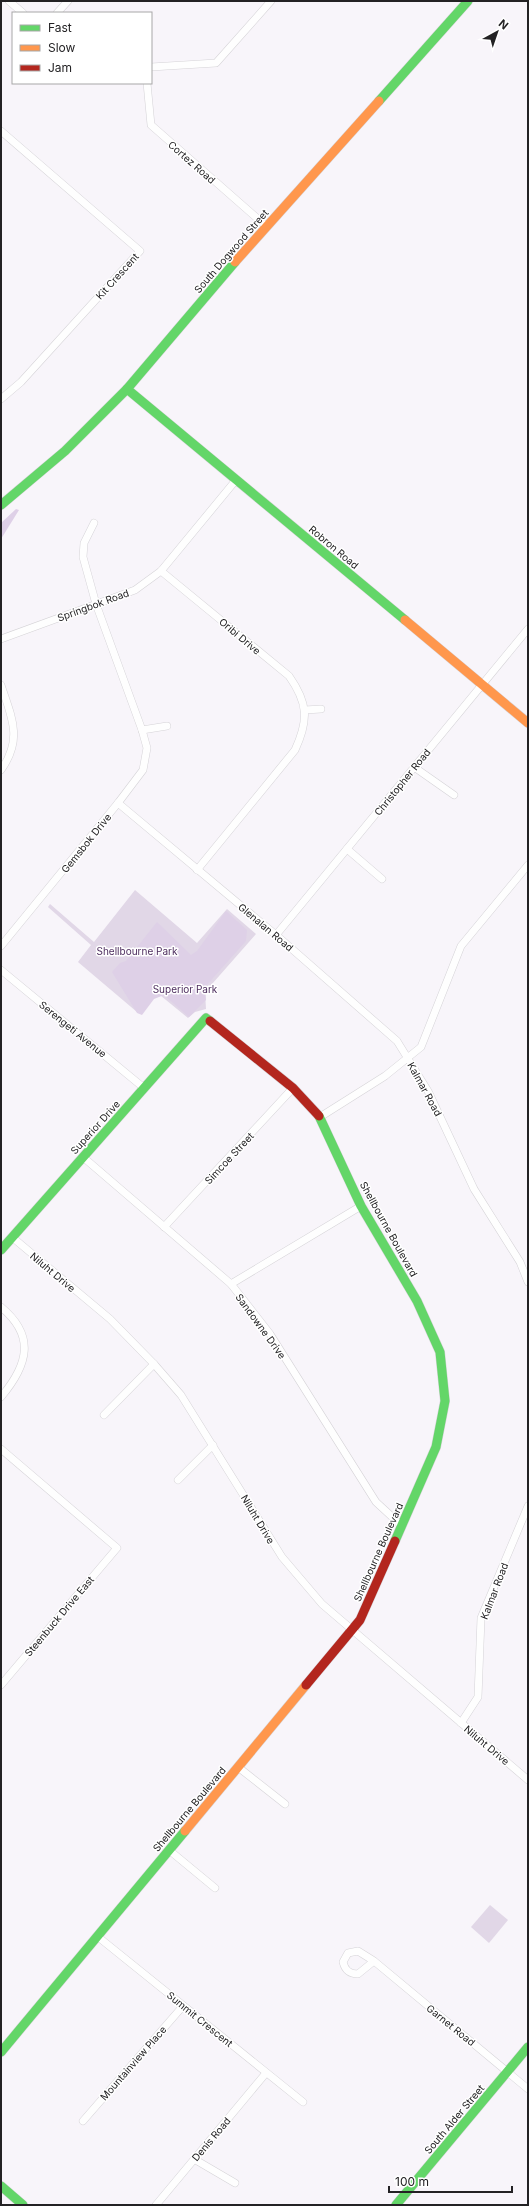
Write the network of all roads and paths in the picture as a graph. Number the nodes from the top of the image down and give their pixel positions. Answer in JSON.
{"nodes":[{"id":1,"x":9,"y":1,"type":"edge"},
{"id":2,"x":68,"y":1,"type":"edge"},
{"id":3,"x":271,"y":1,"type":"edge"},
{"id":4,"x":468,"y":1,"type":"edge"},
{"id":5,"x":22,"y":12,"type":"edge"},
{"id":6,"x":58,"y":12,"type":"edge"},
{"id":7,"x":152,"y":67,"type":"edge"},
{"id":8,"x":147,"y":84,"type":"edge"},
{"id":9,"x":1,"y":131,"type":"edge"},
{"id":10,"x":266,"y":226,"type":"junction"},
{"id":11,"x":127,"y":389,"type":"junction"},
{"id":12,"x":1,"y":399,"type":"edge"},
{"id":13,"x":236,"y":480,"type":"junction"},
{"id":14,"x":1,"y":505,"type":"edge"},
{"id":15,"x":94,"y":524,"type":"dead end"},
{"id":16,"x":161,"y":571,"type":"junction"},
{"id":17,"x":96,"y":604,"type":"junction"},
{"id":18,"x":528,"y":629,"type":"edge"},
{"id":19,"x":1,"y":639,"type":"edge"},
{"id":20,"x":1,"y":685,"type":"edge"},
{"id":21,"x":482,"y":685,"type":"junction"},
{"id":22,"x":322,"y":708,"type":"dead end"},
{"id":23,"x":305,"y":710,"type":"junction"},
{"id":24,"x":528,"y":723,"type":"edge"},
{"id":25,"x":167,"y":726,"type":"dead end"},
{"id":26,"x":142,"y":730,"type":"junction"},
{"id":27,"x":414,"y":767,"type":"junction"},
{"id":28,"x":1,"y":770,"type":"edge"},
{"id":29,"x":454,"y":795,"type":"dead end"},
{"id":30,"x":118,"y":804,"type":"junction"},
{"id":31,"x":347,"y":849,"type":"junction"},
{"id":32,"x":528,"y":865,"type":"edge"},
{"id":33,"x":197,"y":870,"type":"junction"},
{"id":34,"x":382,"y":879,"type":"dead end"},
{"id":35,"x":276,"y":935,"type":"junction"},
{"id":36,"x":1,"y":946,"type":"edge"},
{"id":37,"x":1,"y":970,"type":"edge"},
{"id":38,"x":206,"y":1018,"type":"joint"},
{"id":39,"x":407,"y":1058,"type":"junction"},
{"id":40,"x":144,"y":1088,"type":"junction"},
{"id":41,"x":292,"y":1088,"type":"junction"},
{"id":42,"x":320,"y":1118,"type":"junction"},
{"id":43,"x":84,"y":1157,"type":"junction"},
{"id":44,"x":362,"y":1206,"type":"junction"},
{"id":45,"x":164,"y":1227,"type":"junction"},
{"id":46,"x":12,"y":1237,"type":"junction"},
{"id":47,"x":1,"y":1250,"type":"edge"},
{"id":48,"x":528,"y":1282,"type":"edge"},
{"id":49,"x":231,"y":1284,"type":"junction"},
{"id":50,"x":1,"y":1307,"type":"edge"},
{"id":51,"x":154,"y":1364,"type":"junction"},
{"id":52,"x":1,"y":1397,"type":"edge"},
{"id":53,"x":104,"y":1415,"type":"dead end"},
{"id":54,"x":213,"y":1445,"type":"junction"},
{"id":55,"x":1,"y":1449,"type":"edge"},
{"id":56,"x":178,"y":1480,"type":"dead end"},
{"id":57,"x":528,"y":1506,"type":"edge"},
{"id":58,"x":402,"y":1526,"type":"junction"},
{"id":59,"x":352,"y":1630,"type":"junction"},
{"id":60,"x":1,"y":1685,"type":"edge"},
{"id":61,"x":460,"y":1723,"type":"junction"},
{"id":62,"x":238,"y":1767,"type":"junction"},
{"id":63,"x":528,"y":1780,"type":"edge"},
{"id":64,"x":286,"y":1804,"type":"dead end"},
{"id":65,"x":169,"y":1850,"type":"junction"},
{"id":66,"x":215,"y":1888,"type":"dead end"},
{"id":67,"x":97,"y":1936,"type":"junction"},
{"id":68,"x":374,"y":1961,"type":"dead end"},
{"id":69,"x":183,"y":2006,"type":"junction"},
{"id":70,"x":528,"y":2048,"type":"edge"},
{"id":71,"x":1,"y":2052,"type":"edge"},
{"id":72,"x":266,"y":2072,"type":"junction"},
{"id":73,"x":508,"y":2072,"type":"junction"},
{"id":74,"x":528,"y":2088,"type":"edge"},
{"id":75,"x":303,"y":2102,"type":"dead end"},
{"id":76,"x":83,"y":2121,"type":"dead end"},
{"id":77,"x":194,"y":2159,"type":"junction"},
{"id":78,"x":235,"y":2184,"type":"dead end"},
{"id":79,"x":1,"y":2186,"type":"edge"},
{"id":80,"x":23,"y":2205,"type":"edge"},
{"id":81,"x":156,"y":2205,"type":"edge"},
{"id":82,"x":396,"y":2205,"type":"edge"}],
"edges":[{"from":1,"to":5,"type":"street"},
{"from":2,"to":6,"type":"street"},
{"from":3,"to":7,"type":"street"},
{"from":4,"to":10,"type":"street","name":"South Dogwood Street"},
{"from":8,"to":10,"type":"street","name":"Cortez Road"},
{"from":9,"to":12,"type":"street","name":"Kit Crescent"},
{"from":10,"to":11,"type":"street","name":"South Dogwood Street"},
{"from":11,"to":13,"type":"street","name":"Robron Road"},
{"from":11,"to":14,"type":"street","name":"South Dogwood Street"},
{"from":13,"to":16,"type":"street","name":"Springbok Road"},
{"from":13,"to":21,"type":"street","name":"Robron Road"},
{"from":15,"to":17,"type":"street","name":"Gemsbok Drive"},
{"from":16,"to":17,"type":"street","name":"Springbok Road"},
{"from":16,"to":23,"type":"street","name":"Oribi Drive"},
{"from":17,"to":19,"type":"street","name":"Springbok Road"},
{"from":17,"to":26,"type":"street","name":"Gemsbok Drive"},
{"from":18,"to":21,"type":"street","name":"Christopher Road"},
{"from":20,"to":28,"type":"street"},
{"from":21,"to":24,"type":"street","name":"Robron Road"},
{"from":21,"to":27,"type":"street","name":"Christopher Road"},
{"from":22,"to":23,"type":"street"},
{"from":23,"to":33,"type":"street","name":"Oribi Drive"},
{"from":25,"to":26,"type":"street"},
{"from":26,"to":30,"type":"street","name":"Gemsbok Drive"},
{"from":27,"to":29,"type":"street"},
{"from":27,"to":31,"type":"street","name":"Christopher Road"},
{"from":30,"to":33,"type":"street","name":"Glenalan Road"},
{"from":30,"to":36,"type":"street","name":"Gemsbok Drive"},
{"from":31,"to":34,"type":"street"},
{"from":31,"to":35,"type":"street","name":"Christopher Road"},
{"from":32,"to":39,"type":"street","name":"Kalmar Road"},
{"from":33,"to":35,"type":"street","name":"Glenalan Road"},
{"from":35,"to":39,"type":"street","name":"Glenalan Road"},
{"from":37,"to":40,"type":"street","name":"Serengeti Avenue"},
{"from":38,"to":40,"type":"street","name":"Superior Drive"},
{"from":38,"to":41,"type":"street","name":"Shellbourne Boulevard"},
{"from":39,"to":42,"type":"street"},
{"from":39,"to":48,"type":"street","name":"Kalmar Road"},
{"from":40,"to":43,"type":"street","name":"Superior Drive"},
{"from":41,"to":42,"type":"street","name":"Shellbourne Boulevard"},
{"from":41,"to":45,"type":"street","name":"Simcoe Street"},
{"from":42,"to":44,"type":"street","name":"Shellbourne Boulevard"},
{"from":43,"to":45,"type":"street","name":"Sandowne Drive"},
{"from":43,"to":46,"type":"street","name":"Superior Drive"},
{"from":44,"to":49,"type":"street"},
{"from":44,"to":58,"type":"street","name":"Shellbourne Boulevard"},
{"from":45,"to":49,"type":"street","name":"Sandowne Drive"},
{"from":46,"to":47,"type":"street","name":"Superior Drive"},
{"from":46,"to":51,"type":"street","name":"Niluht Drive"},
{"from":49,"to":58,"type":"street","name":"Sandowne Drive"},
{"from":50,"to":52,"type":"street"},
{"from":51,"to":53,"type":"street"},
{"from":51,"to":54,"type":"street","name":"Niluht Drive"},
{"from":54,"to":56,"type":"street"},
{"from":54,"to":59,"type":"street","name":"Niluht Drive"},
{"from":55,"to":60,"type":"street","name":"Steenbuck Drive East"},
{"from":57,"to":61,"type":"street","name":"Kalmar Road"},
{"from":58,"to":59,"type":"street","name":"Shellbourne Boulevard"},
{"from":59,"to":61,"type":"street","name":"Niluht Drive"},
{"from":59,"to":62,"type":"street","name":"Shellbourne Boulevard"},
{"from":61,"to":63,"type":"street","name":"Niluht Drive"},
{"from":62,"to":64,"type":"street"},
{"from":62,"to":65,"type":"street","name":"Shellbourne Boulevard"},
{"from":65,"to":66,"type":"street"},
{"from":65,"to":67,"type":"street","name":"Shellbourne Boulevard"},
{"from":67,"to":69,"type":"street","name":"Summit Crescent"},
{"from":67,"to":71,"type":"street","name":"Shellbourne Boulevard"},
{"from":68,"to":73,"type":"street","name":"Garnet Road"},
{"from":69,"to":72,"type":"street","name":"Summit Crescent"},
{"from":69,"to":76,"type":"street","name":"Mountainview Place"},
{"from":70,"to":73,"type":"street","name":"South Alder Street"},
{"from":72,"to":75,"type":"street","name":"Summit Crescent"},
{"from":72,"to":77,"type":"street","name":"Denis Road"},
{"from":73,"to":74,"type":"street","name":"Garnet Road"},
{"from":73,"to":82,"type":"street","name":"South Alder Street"},
{"from":77,"to":78,"type":"street"},
{"from":77,"to":81,"type":"street","name":"Denis Road"},
{"from":79,"to":80,"type":"street"}]}
